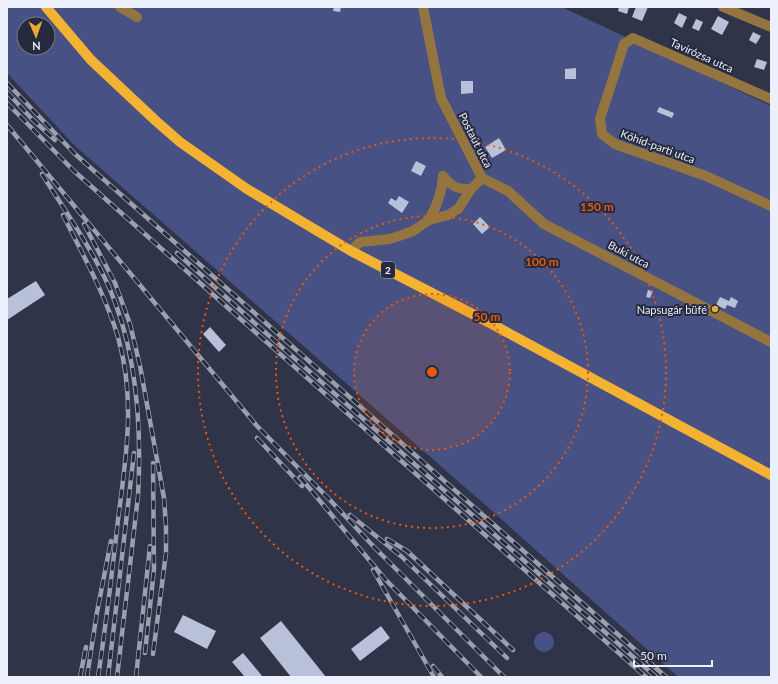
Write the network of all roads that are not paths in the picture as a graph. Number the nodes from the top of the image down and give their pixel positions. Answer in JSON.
{"nodes":[{"id":1,"x":46,"y":7,"type":"edge"},
{"id":2,"x":120,"y":7,"type":"edge"},
{"id":3,"x":422,"y":7,"type":"edge"},
{"id":4,"x":724,"y":7,"type":"edge"},
{"id":5,"x":137,"y":17,"type":"dead end"},
{"id":6,"x":771,"y":27,"type":"edge"},
{"id":7,"x":624,"y":44,"type":"joint"},
{"id":8,"x":771,"y":99,"type":"edge"},
{"id":9,"x":482,"y":178,"type":"junction"},
{"id":10,"x":471,"y":189,"type":"junction"},
{"id":11,"x":771,"y":206,"type":"edge"},
{"id":12,"x":429,"y":220,"type":"junction"},
{"id":13,"x":351,"y":251,"type":"junction"},
{"id":14,"x":771,"y":342,"type":"edge"},
{"id":15,"x":771,"y":475,"type":"edge"}],
"edges":[{"from":1,"to":13,"type":"main road","number":"2"},
{"from":2,"to":5,"type":"street"},
{"from":3,"to":9,"type":"street","name":"Postaút utca"},
{"from":4,"to":6,"type":"street"},
{"from":7,"to":8,"type":"street","name":"Tavirózsa utca"},
{"from":7,"to":11,"type":"street","name":"Kőhíd-parti utca"},
{"from":9,"to":10,"type":"street","name":"Postaút utca"},
{"from":9,"to":14,"type":"street","name":"Buki utca"},
{"from":10,"to":12,"type":"street","name":"Postaút utca"},
{"from":10,"to":12,"type":"street"},
{"from":12,"to":13,"type":"street","name":"Postaút utca"},
{"from":13,"to":15,"type":"main road","number":"2"}]}
